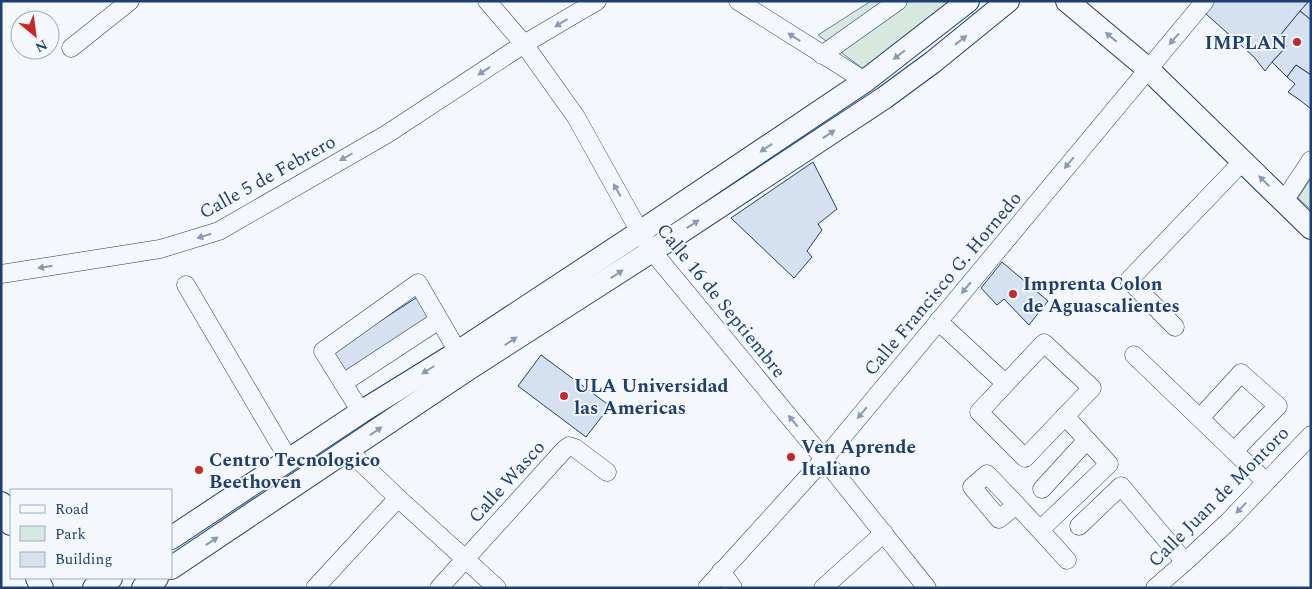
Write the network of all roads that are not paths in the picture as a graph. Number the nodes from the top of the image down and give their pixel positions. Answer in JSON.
{"nodes":[{"id":1,"x":130,"y":1,"type":"edge"},
{"id":2,"x":487,"y":1,"type":"edge"},
{"id":3,"x":597,"y":1,"type":"edge"},
{"id":4,"x":738,"y":1,"type":"edge"},
{"id":5,"x":898,"y":1,"type":"edge"},
{"id":6,"x":1008,"y":1,"type":"edge"},
{"id":7,"x":1067,"y":1,"type":"edge"},
{"id":8,"x":1205,"y":1,"type":"edge"},
{"id":9,"x":958,"y":2,"type":"edge"},
{"id":10,"x":524,"y":44,"type":"junction"},
{"id":11,"x":71,"y":48,"type":"dead end"},
{"id":12,"x":822,"y":55,"type":"junction"},
{"id":13,"x":1148,"y":68,"type":"junction"},
{"id":14,"x":864,"y":81,"type":"junction"},
{"id":15,"x":1311,"y":160,"type":"edge"},
{"id":16,"x":1243,"y":161,"type":"junction"},
{"id":17,"x":1284,"y":201,"type":"junction"},
{"id":18,"x":1311,"y":228,"type":"edge"},
{"id":19,"x":646,"y":242,"type":"junction"},
{"id":20,"x":1,"y":274,"type":"edge"},
{"id":21,"x":186,"y":284,"type":"dead end"},
{"id":22,"x":440,"y":320,"type":"junction"},
{"id":23,"x":938,"y":321,"type":"junction"},
{"id":24,"x":1175,"y":327,"type":"dead end"},
{"id":25,"x":458,"y":352,"type":"junction"},
{"id":26,"x":1134,"y":355,"type":"dead end"},
{"id":27,"x":343,"y":383,"type":"junction"},
{"id":28,"x":1005,"y":383,"type":"junction"},
{"id":29,"x":361,"y":412,"type":"junction"},
{"id":30,"x":1065,"y":416,"type":"junction"},
{"id":31,"x":1200,"y":418,"type":"junction"},
{"id":32,"x":1311,"y":435,"type":"edge"},
{"id":33,"x":1087,"y":440,"type":"junction"},
{"id":34,"x":348,"y":450,"type":"junction"},
{"id":35,"x":1234,"y":451,"type":"junction"},
{"id":36,"x":824,"y":459,"type":"junction"},
{"id":37,"x":289,"y":460,"type":"junction"},
{"id":38,"x":607,"y":472,"type":"dead end"},
{"id":39,"x":1266,"y":482,"type":"junction"},
{"id":40,"x":1042,"y":489,"type":"dead end"},
{"id":41,"x":398,"y":498,"type":"junction"},
{"id":42,"x":1,"y":503,"type":"edge"},
{"id":43,"x":1016,"y":505,"type":"dead end"},
{"id":44,"x":10,"y":522,"type":"edge"},
{"id":45,"x":1079,"y":526,"type":"dead end"},
{"id":46,"x":1040,"y":530,"type":"junction"},
{"id":47,"x":884,"y":534,"type":"junction"},
{"id":48,"x":172,"y":537,"type":"edge"},
{"id":49,"x":465,"y":558,"type":"junction"},
{"id":50,"x":1067,"y":560,"type":"dead end"},
{"id":51,"x":1185,"y":562,"type":"junction"},
{"id":52,"x":172,"y":567,"type":"edge"},
{"id":53,"x":721,"y":571,"type":"junction"},
{"id":54,"x":109,"y":579,"type":"edge"},
{"id":55,"x":156,"y":579,"type":"edge"},
{"id":56,"x":834,"y":584,"type":"edge"},
{"id":57,"x":94,"y":588,"type":"edge"},
{"id":58,"x":142,"y":588,"type":"edge"},
{"id":59,"x":315,"y":588,"type":"edge"},
{"id":60,"x":439,"y":588,"type":"edge"},
{"id":61,"x":497,"y":588,"type":"edge"},
{"id":62,"x":707,"y":588,"type":"edge"},
{"id":63,"x":733,"y":588,"type":"edge"},
{"id":64,"x":928,"y":588,"type":"edge"},
{"id":65,"x":1155,"y":588,"type":"edge"}],
"edges":[{"from":1,"to":11,"type":"street"},
{"from":2,"to":10,"type":"street","name":"Calle 16 de Septiembre"},
{"from":3,"to":10,"type":"street","name":"Calle 5 de Febrero","one_way":true},
{"from":12,"to":4,"type":"street","one_way":true},
{"from":5,"to":12,"type":"street"},
{"from":19,"to":6,"type":"main road","one_way":true},
{"from":13,"to":7,"type":"main road","one_way":true},
{"from":8,"to":13,"type":"street","name":"Calle Francisco G. Hornedo","one_way":true},
{"from":9,"to":14,"type":"main road","one_way":true},
{"from":19,"to":10,"type":"street","name":"Calle 16 de Septiembre","one_way":true},
{"from":10,"to":20,"type":"street","name":"Calle 5 de Febrero","one_way":true},
{"from":12,"to":14,"type":"street"},
{"from":13,"to":16,"type":"main road"},
{"from":13,"to":23,"type":"street","name":"Calle Francisco G. Hornedo","one_way":true},
{"from":14,"to":19,"type":"main road","one_way":true},
{"from":15,"to":17,"type":"street"},
{"from":17,"to":16,"type":"main road","one_way":true},
{"from":16,"to":24,"type":"street"},
{"from":17,"to":18,"type":"main road"},
{"from":19,"to":25,"type":"main road"},
{"from":34,"to":19,"type":"main road","one_way":true},
{"from":36,"to":19,"type":"street","name":"Calle 16 de Septiembre","one_way":true},
{"from":21,"to":37,"type":"street"},
{"from":22,"to":25,"type":"street"},
{"from":22,"to":27,"type":"street"},
{"from":22,"to":27,"type":"street"},
{"from":23,"to":28,"type":"street"},
{"from":23,"to":36,"type":"street","name":"Calle Francisco G. Hornedo","one_way":true},
{"from":25,"to":29,"type":"main road","one_way":true},
{"from":26,"to":31,"type":"street"},
{"from":27,"to":29,"type":"street"},
{"from":28,"to":30,"type":"street"},
{"from":28,"to":30,"type":"street"},
{"from":29,"to":37,"type":"main road"},
{"from":30,"to":33,"type":"street"},
{"from":31,"to":35,"type":"street"},
{"from":31,"to":35,"type":"street"},
{"from":32,"to":39,"type":"street","name":"Calle Juan de Montoro"},
{"from":33,"to":40,"type":"street"},
{"from":33,"to":46,"type":"street"},
{"from":34,"to":41,"type":"street"},
{"from":52,"to":34,"type":"main road","one_way":true},
{"from":35,"to":39,"type":"street"},
{"from":36,"to":47,"type":"street","name":"Calle 16 de Septiembre"},
{"from":36,"to":53,"type":"street","name":"Calle Francisco G. Hornedo"},
{"from":37,"to":48,"type":"main road"},
{"from":38,"to":49,"type":"street","name":"Calle Wasco"},
{"from":39,"to":51,"type":"street","name":"Calle Juan de Montoro","one_way":true},
{"from":41,"to":49,"type":"street"},
{"from":41,"to":59,"type":"street"},
{"from":42,"to":44,"type":"main road"},
{"from":43,"to":46,"type":"street"},
{"from":45,"to":51,"type":"street"},
{"from":46,"to":50,"type":"street"},
{"from":47,"to":56,"type":"street"},
{"from":47,"to":64,"type":"street","name":"Calle 16 de Septiembre"},
{"from":49,"to":60,"type":"street"},
{"from":49,"to":61,"type":"street"},
{"from":51,"to":65,"type":"street","name":"Calle Juan de Montoro"},
{"from":53,"to":62,"type":"street","name":"Calle Francisco G. Hornedo"},
{"from":53,"to":63,"type":"street"},
{"from":54,"to":57,"type":"main road"},
{"from":55,"to":58,"type":"main road"}]}
